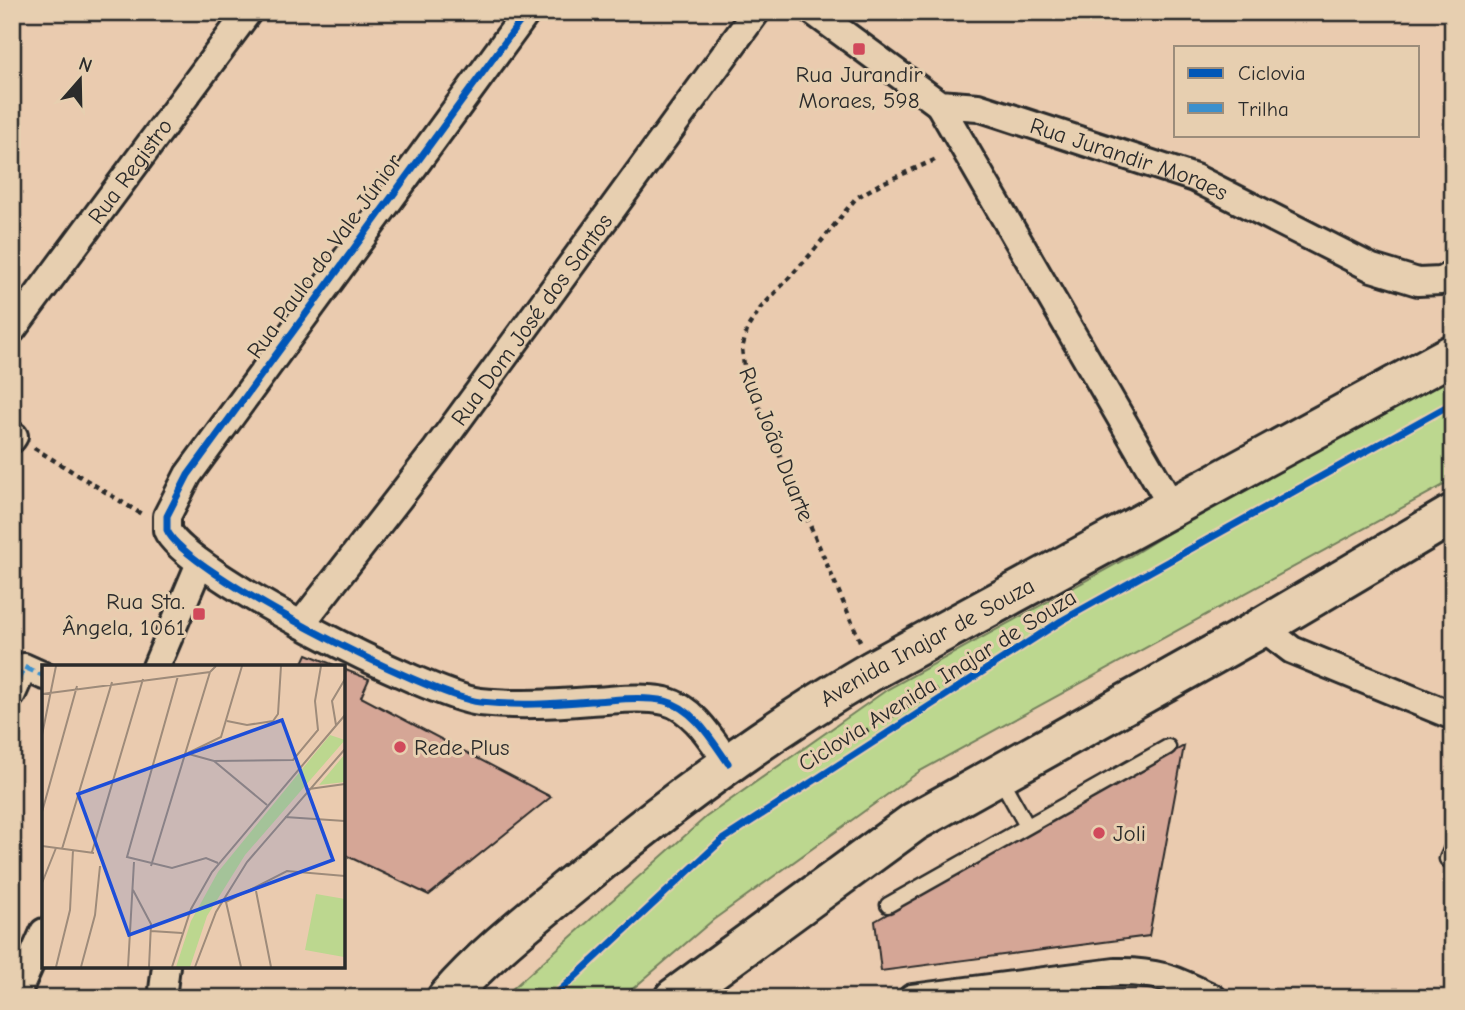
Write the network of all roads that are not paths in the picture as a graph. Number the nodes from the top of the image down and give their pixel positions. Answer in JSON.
{"nodes":[{"id":1,"x":248,"y":12,"type":"edge"},
{"id":2,"x":527,"y":12,"type":"edge"},
{"id":3,"x":756,"y":12,"type":"edge"},
{"id":4,"x":814,"y":12,"type":"edge"},
{"id":5,"x":939,"y":104,"type":"junction"},
{"id":6,"x":1453,"y":274,"type":"edge"},
{"id":7,"x":12,"y":330,"type":"edge"},
{"id":8,"x":1453,"y":354,"type":"edge"},
{"id":9,"x":1174,"y":509,"type":"junction"},
{"id":10,"x":1453,"y":514,"type":"edge"},
{"id":11,"x":200,"y":563,"type":"junction"},
{"id":12,"x":301,"y":624,"type":"junction"},
{"id":13,"x":1262,"y":627,"type":"junction"},
{"id":14,"x":157,"y":665,"type":"edge"},
{"id":15,"x":42,"y":675,"type":"edge"},
{"id":16,"x":12,"y":694,"type":"edge"},
{"id":17,"x":1453,"y":716,"type":"edge"},
{"id":18,"x":1168,"y":747,"type":"dead end"},
{"id":19,"x":729,"y":764,"type":"junction"},
{"id":20,"x":998,"y":775,"type":"junction"},
{"id":21,"x":1027,"y":826,"type":"junction"},
{"id":22,"x":888,"y":905,"type":"dead end"},
{"id":23,"x":42,"y":937,"type":"edge"},
{"id":24,"x":166,"y":968,"type":"edge"},
{"id":25,"x":15,"y":998,"type":"edge"},
{"id":26,"x":162,"y":998,"type":"edge"},
{"id":27,"x":447,"y":998,"type":"edge"},
{"id":28,"x":674,"y":998,"type":"edge"},
{"id":29,"x":912,"y":998,"type":"edge"},
{"id":30,"x":1213,"y":998,"type":"edge"}],
"edges":[{"from":1,"to":7,"type":"street","name":"Rua Registro"},
{"from":2,"to":11,"type":"street","name":"Rua Paulo do Vale Júnior"},
{"from":3,"to":12,"type":"street","name":"Rua Dom José dos Santos"},
{"from":4,"to":5,"type":"street"},
{"from":5,"to":6,"type":"street","name":"Rua Jurandir Moraes"},
{"from":5,"to":9,"type":"street"},
{"from":8,"to":9,"type":"main road","name":"Avenida Inajar de Souza"},
{"from":9,"to":19,"type":"main road","name":"Avenida Inajar de Souza"},
{"from":10,"to":13,"type":"main road"},
{"from":11,"to":12,"type":"street"},
{"from":11,"to":14,"type":"street"},
{"from":12,"to":19,"type":"street"},
{"from":13,"to":17,"type":"street"},
{"from":13,"to":20,"type":"main road"},
{"from":15,"to":16,"type":"street"},
{"from":18,"to":21,"type":"lane"},
{"from":19,"to":27,"type":"main road","name":"Avenida Inajar de Souza"},
{"from":20,"to":21,"type":"lane"},
{"from":20,"to":28,"type":"main road"},
{"from":21,"to":22,"type":"lane"},
{"from":23,"to":25,"type":"street"},
{"from":24,"to":26,"type":"street"},
{"from":29,"to":30,"type":"street"}]}
